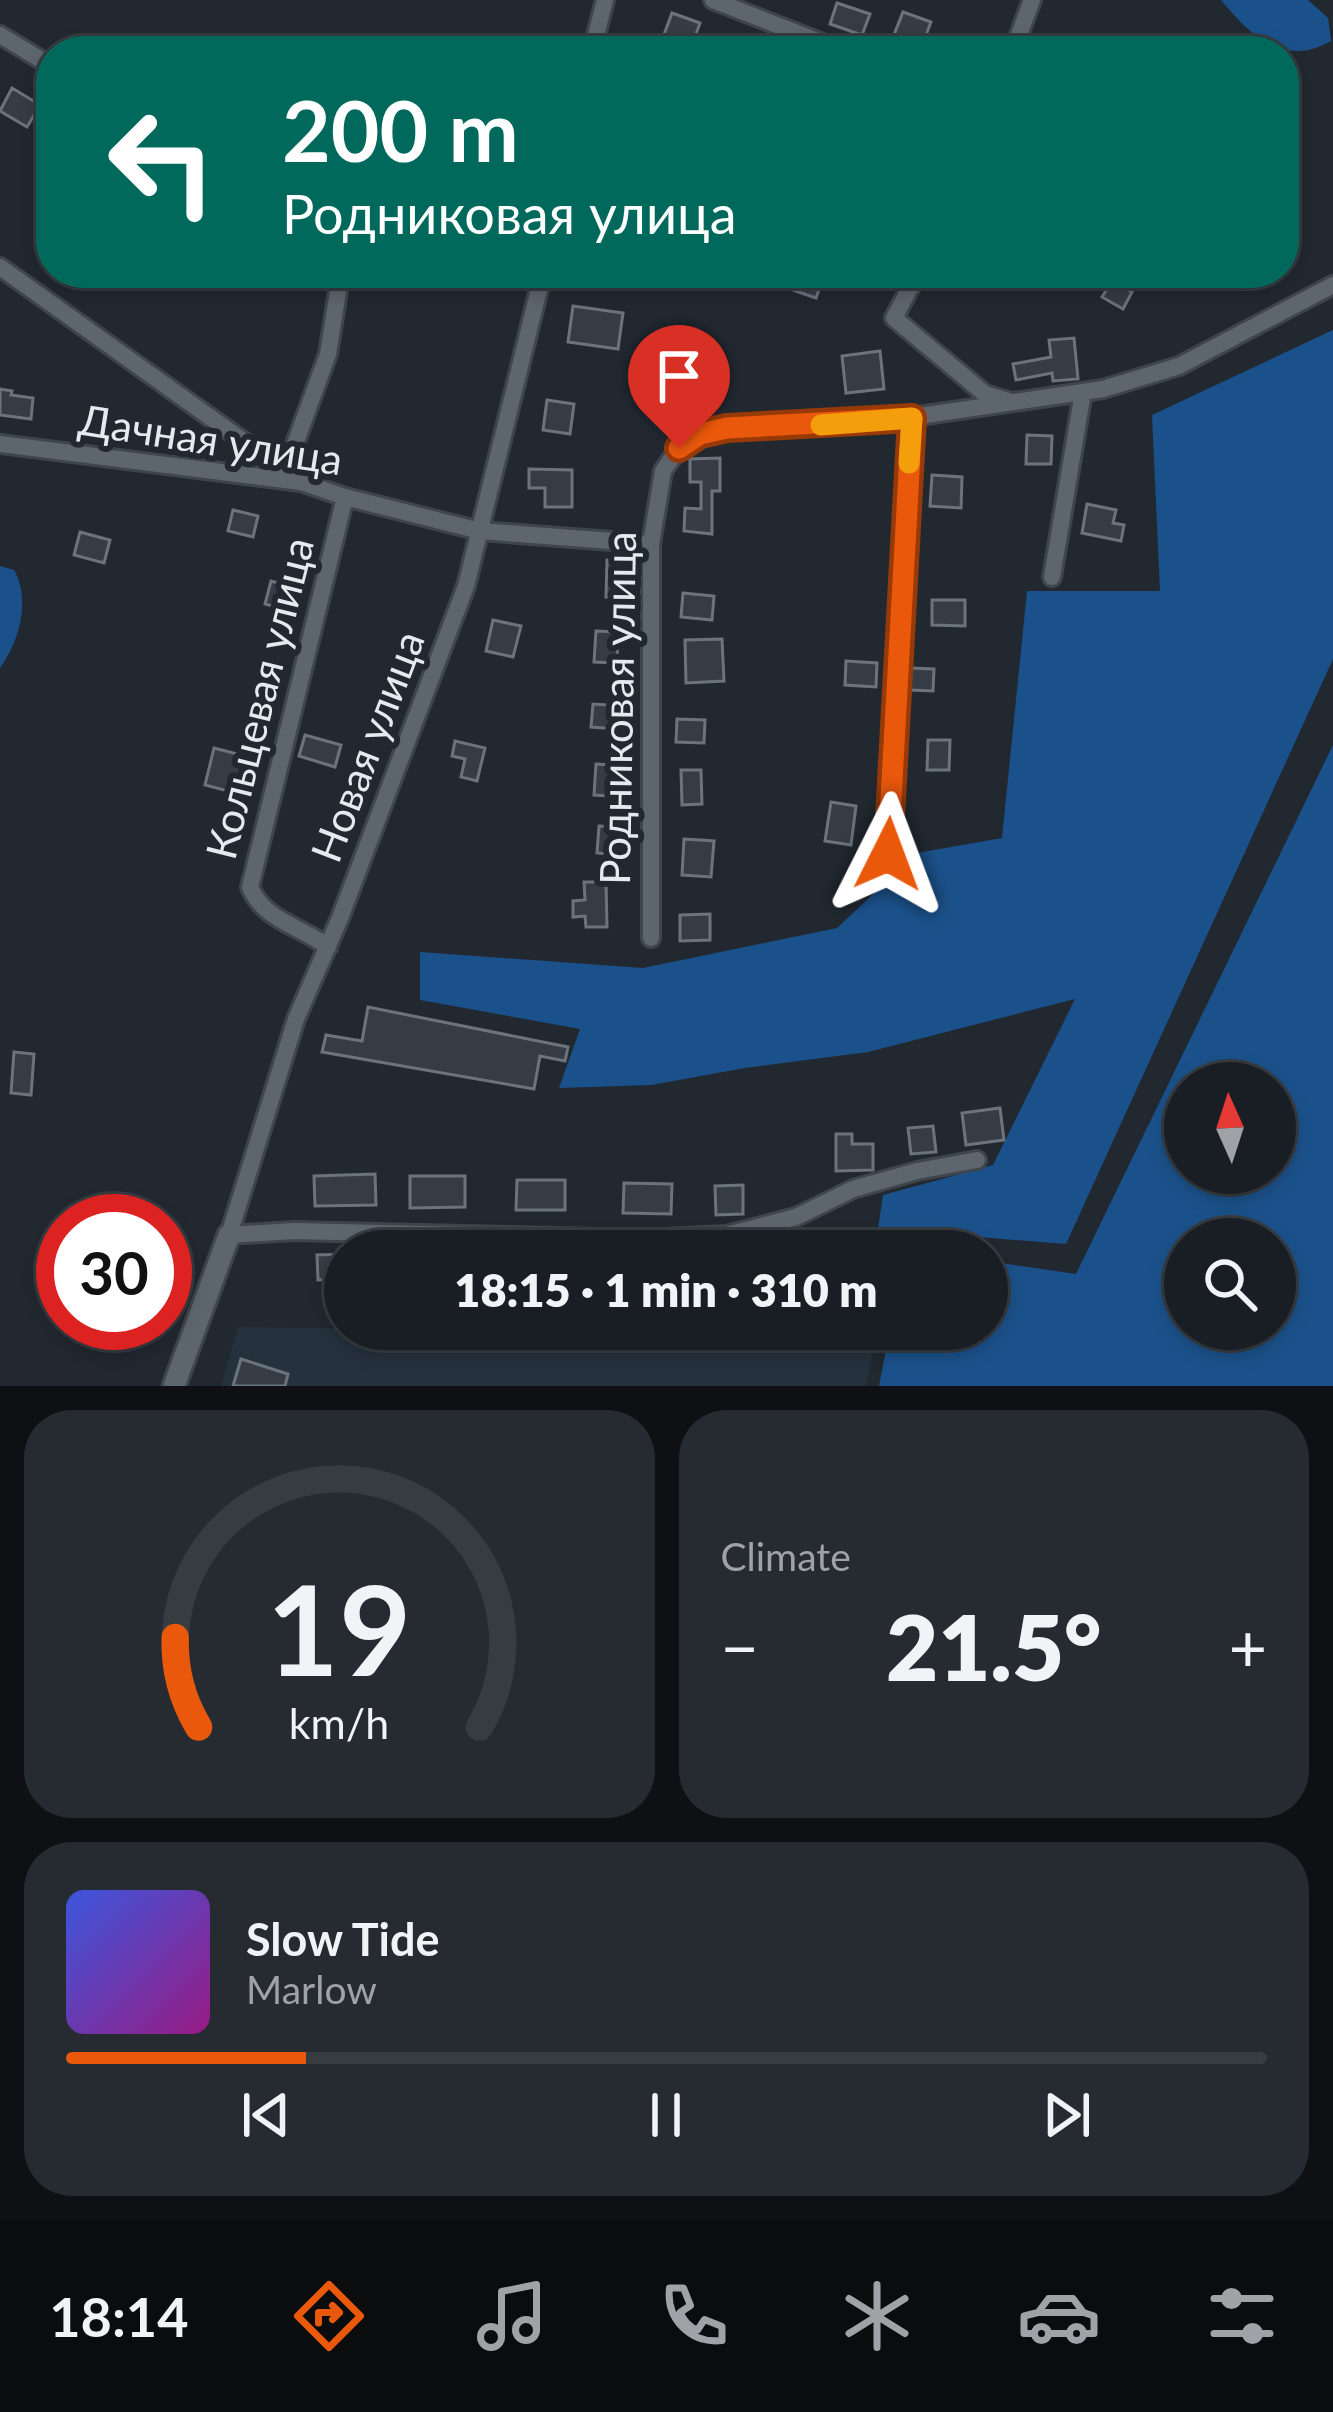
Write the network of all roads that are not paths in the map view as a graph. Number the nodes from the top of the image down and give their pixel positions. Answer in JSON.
{"nodes":[{"id":1,"x":605,"y":0,"type":"edge"},
{"id":2,"x":713,"y":0,"type":"edge"},
{"id":3,"x":1032,"y":0,"type":"edge"},
{"id":4,"x":0,"y":35,"type":"edge"},
{"id":5,"x":596,"y":36,"type":"edge"},
{"id":6,"x":805,"y":36,"type":"edge"},
{"id":7,"x":1018,"y":36,"type":"edge"},
{"id":8,"x":36,"y":57,"type":"edge"},
{"id":9,"x":0,"y":267,"type":"edge"},
{"id":10,"x":1333,"y":285,"type":"edge"},
{"id":11,"x":339,"y":288,"type":"edge"},
{"id":12,"x":539,"y":288,"type":"edge"},
{"id":13,"x":910,"y":288,"type":"edge"},
{"id":14,"x":1083,"y":392,"type":"junction"},
{"id":15,"x":1015,"y":403,"type":"junction"},
{"id":16,"x":912,"y":418,"type":"junction"},
{"id":17,"x":0,"y":444,"type":"edge"},
{"id":18,"x":301,"y":482,"type":"junction"},
{"id":19,"x":344,"y":497,"type":"junction"},
{"id":20,"x":480,"y":531,"type":"junction"},
{"id":21,"x":651,"y":544,"type":"junction"},
{"id":22,"x":1052,"y":577,"type":"dead end"},
{"id":23,"x":888,"y":854,"type":"dead end"},
{"id":24,"x":651,"y":938,"type":"dead end"},
{"id":25,"x":328,"y":946,"type":"junction"},
{"id":26,"x":976,"y":1160,"type":"dead end"},
{"id":27,"x":229,"y":1235,"type":"junction"},
{"id":28,"x":174,"y":1386,"type":"edge"}],
"edges":[{"from":1,"to":5,"type":"street"},
{"from":2,"to":6,"type":"street"},
{"from":3,"to":7,"type":"street"},
{"from":4,"to":8,"type":"street"},
{"from":9,"to":18,"type":"street"},
{"from":10,"to":14,"type":"street","name":"Родниковая улица"},
{"from":11,"to":18,"type":"street"},
{"from":12,"to":20,"type":"street","name":"Новая улица"},
{"from":13,"to":15,"type":"street"},
{"from":14,"to":15,"type":"street","name":"Родниковая улица"},
{"from":14,"to":22,"type":"street"},
{"from":15,"to":16,"type":"street","name":"Родниковая улица"},
{"from":16,"to":21,"type":"street","name":"Родниковая улица"},
{"from":16,"to":23,"type":"street"},
{"from":17,"to":18,"type":"street","name":"Дачная улица"},
{"from":18,"to":19,"type":"street","name":"Дачная улица"},
{"from":19,"to":20,"type":"street","name":"Дачная улица"},
{"from":19,"to":25,"type":"street","name":"Кольцевая улица"},
{"from":20,"to":21,"type":"street","name":"Дачная улица"},
{"from":20,"to":25,"type":"street","name":"Новая улица"},
{"from":21,"to":24,"type":"street","name":"Родниковая улица"},
{"from":25,"to":27,"type":"street","name":"Новая улица"},
{"from":26,"to":27,"type":"street"},
{"from":27,"to":28,"type":"street"}]}
